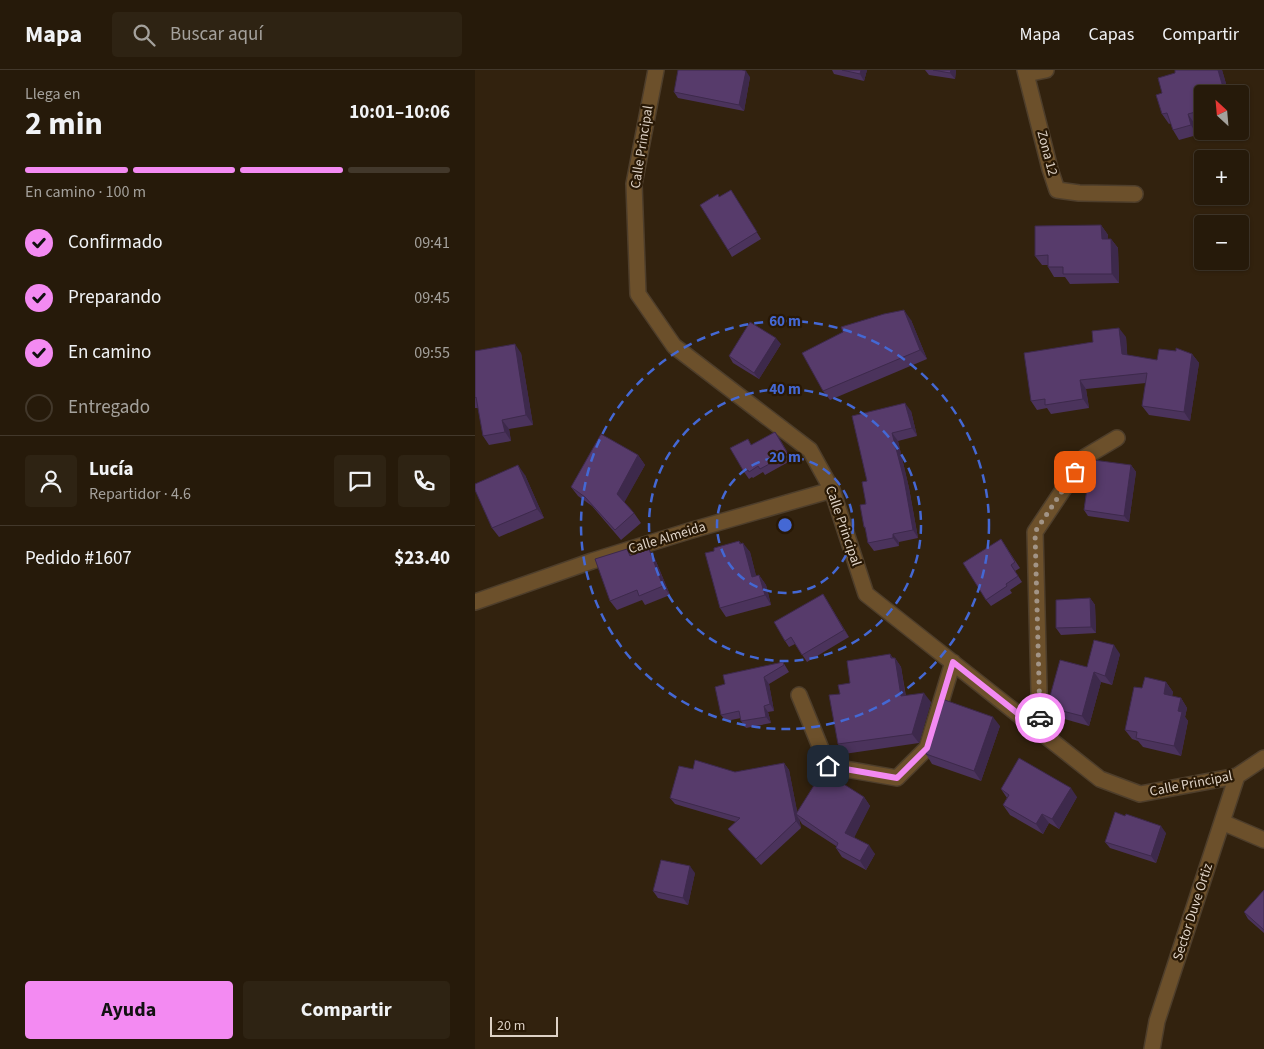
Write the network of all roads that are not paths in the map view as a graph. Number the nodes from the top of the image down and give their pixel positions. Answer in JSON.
{"nodes":[{"id":1,"x":656,"y":70,"type":"edge"},
{"id":2,"x":1046,"y":70,"type":"edge"},
{"id":3,"x":1025,"y":72,"type":"edge"},
{"id":4,"x":1135,"y":194,"type":"dead end"},
{"id":5,"x":1117,"y":438,"type":"dead end"},
{"id":6,"x":832,"y":490,"type":"junction"},
{"id":7,"x":475,"y":602,"type":"edge"},
{"id":8,"x":953,"y":662,"type":"junction"},
{"id":9,"x":799,"y":695,"type":"dead end"},
{"id":10,"x":1040,"y":731,"type":"junction"},
{"id":11,"x":1264,"y":758,"type":"edge"},
{"id":12,"x":1237,"y":776,"type":"junction"},
{"id":13,"x":1222,"y":822,"type":"junction"},
{"id":14,"x":1264,"y":840,"type":"edge"},
{"id":15,"x":1152,"y":1049,"type":"edge"}],
"edges":[{"from":1,"to":6,"type":"street","name":"Calle Principal"},
{"from":2,"to":3,"type":"street"},
{"from":3,"to":4,"type":"street","name":"Zona 12"},
{"from":5,"to":10,"type":"street"},
{"from":6,"to":7,"type":"street","name":"Calle Almeida"},
{"from":6,"to":8,"type":"street","name":"Calle Principal"},
{"from":8,"to":9,"type":"street"},
{"from":8,"to":10,"type":"street","name":"Calle Principal"},
{"from":10,"to":12,"type":"street","name":"Calle Principal"},
{"from":11,"to":12,"type":"street","name":"Calle Principal"},
{"from":12,"to":13,"type":"street","name":"Sector Duve Ortiz"},
{"from":13,"to":14,"type":"street"},
{"from":13,"to":15,"type":"street","name":"Sector Duve Ortiz"}]}
